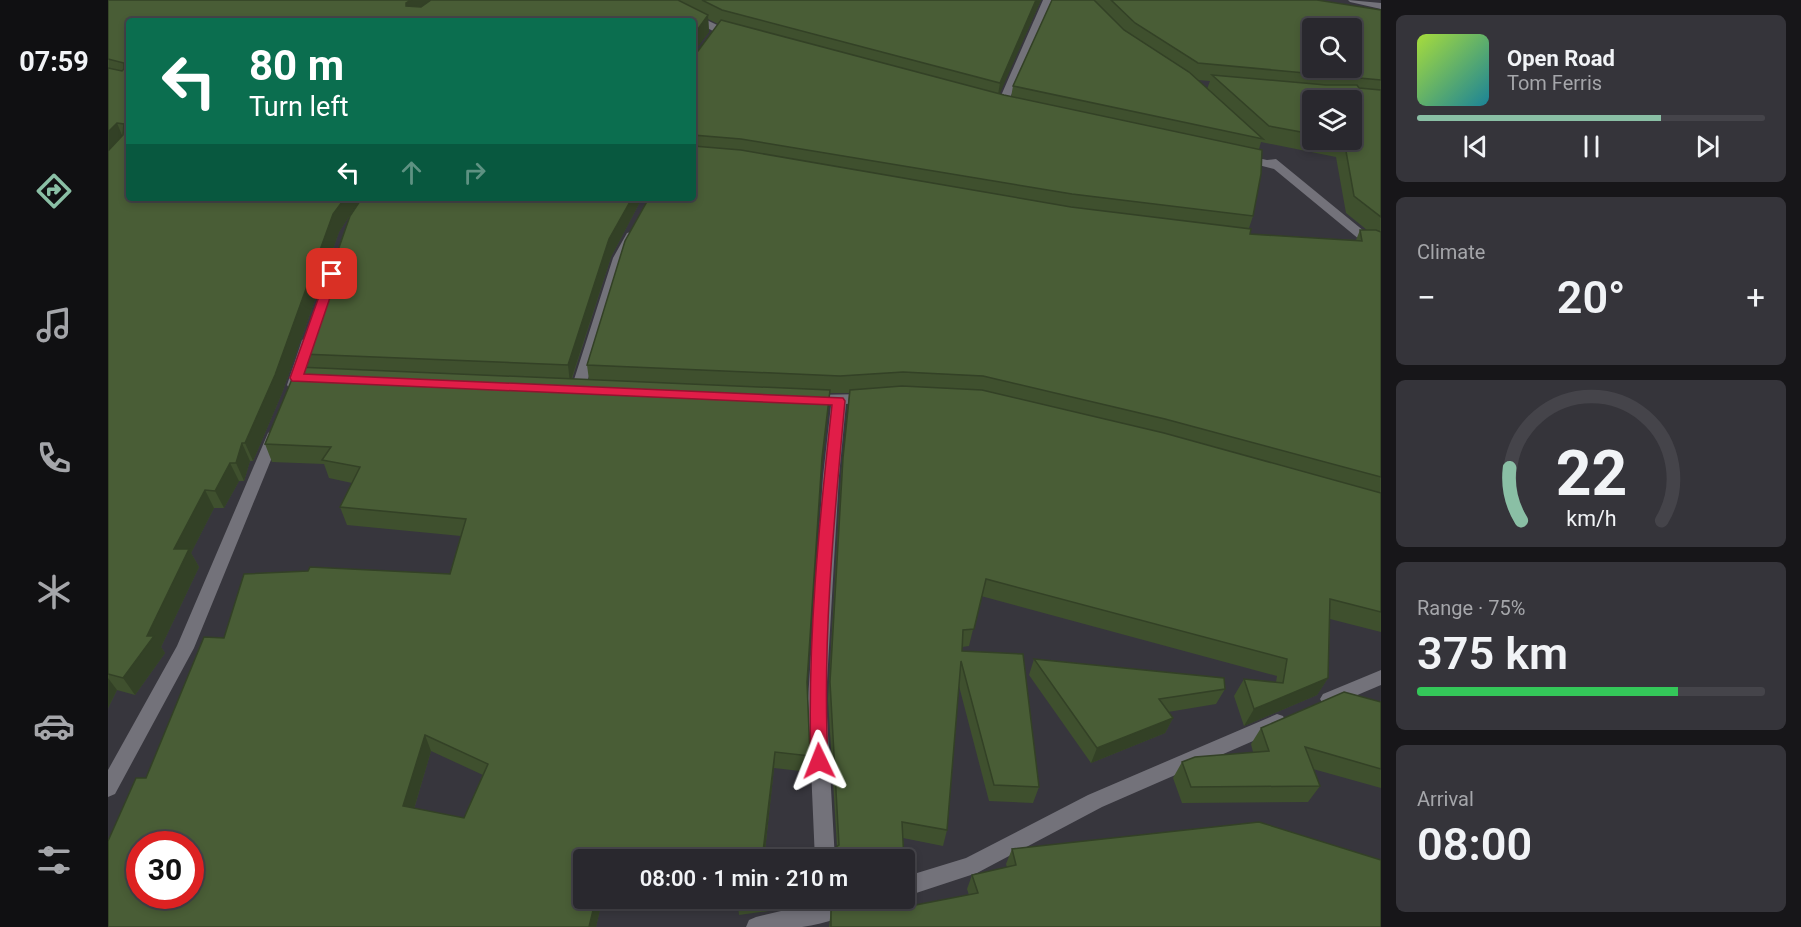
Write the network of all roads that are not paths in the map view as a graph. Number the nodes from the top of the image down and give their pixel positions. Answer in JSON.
{"nodes":[{"id":1,"x":658,"y":0,"type":"edge"},
{"id":2,"x":1048,"y":0,"type":"edge"},
{"id":3,"x":1353,"y":0,"type":"edge"},
{"id":4,"x":1381,"y":6,"type":"edge"},
{"id":5,"x":687,"y":18,"type":"edge"},
{"id":6,"x":696,"y":23,"type":"edge"},
{"id":7,"x":741,"y":37,"type":"edge"},
{"id":8,"x":1001,"y":107,"type":"edge"},
{"id":9,"x":1262,"y":151,"type":"edge"},
{"id":10,"x":1234,"y":156,"type":"edge"},
{"id":11,"x":1278,"y":166,"type":"junction"},
{"id":12,"x":635,"y":228,"type":"edge"},
{"id":13,"x":1349,"y":243,"type":"edge"},
{"id":14,"x":1378,"y":246,"type":"edge"},
{"id":15,"x":316,"y":322,"type":"edge"},
{"id":16,"x":578,"y":389,"type":"edge"},
{"id":17,"x":880,"y":398,"type":"edge"},
{"id":18,"x":791,"y":399,"type":"edge"},
{"id":19,"x":839,"y":401,"type":"junction"},
{"id":20,"x":1381,"y":677,"type":"edge"},
{"id":21,"x":1315,"y":706,"type":"edge"},
{"id":22,"x":1293,"y":715,"type":"edge"},
{"id":23,"x":108,"y":788,"type":"edge"},
{"id":24,"x":824,"y":849,"type":"edge"},
{"id":25,"x":915,"y":883,"type":"edge"},
{"id":26,"x":815,"y":909,"type":"edge"},
{"id":27,"x":756,"y":927,"type":"edge"}],
"edges":[{"from":1,"to":5,"type":"street"},
{"from":2,"to":8,"type":"street"},
{"from":3,"to":4,"type":"street"},
{"from":6,"to":7,"type":"street"},
{"from":9,"to":11,"type":"street"},
{"from":10,"to":11,"type":"street"},
{"from":11,"to":14,"type":"street"},
{"from":12,"to":16,"type":"street"},
{"from":13,"to":14,"type":"street"},
{"from":15,"to":23,"type":"street"},
{"from":17,"to":19,"type":"street"},
{"from":18,"to":19,"type":"street"},
{"from":19,"to":24,"type":"street"},
{"from":20,"to":21,"type":"street"},
{"from":22,"to":25,"type":"street"},
{"from":26,"to":27,"type":"street"}]}
